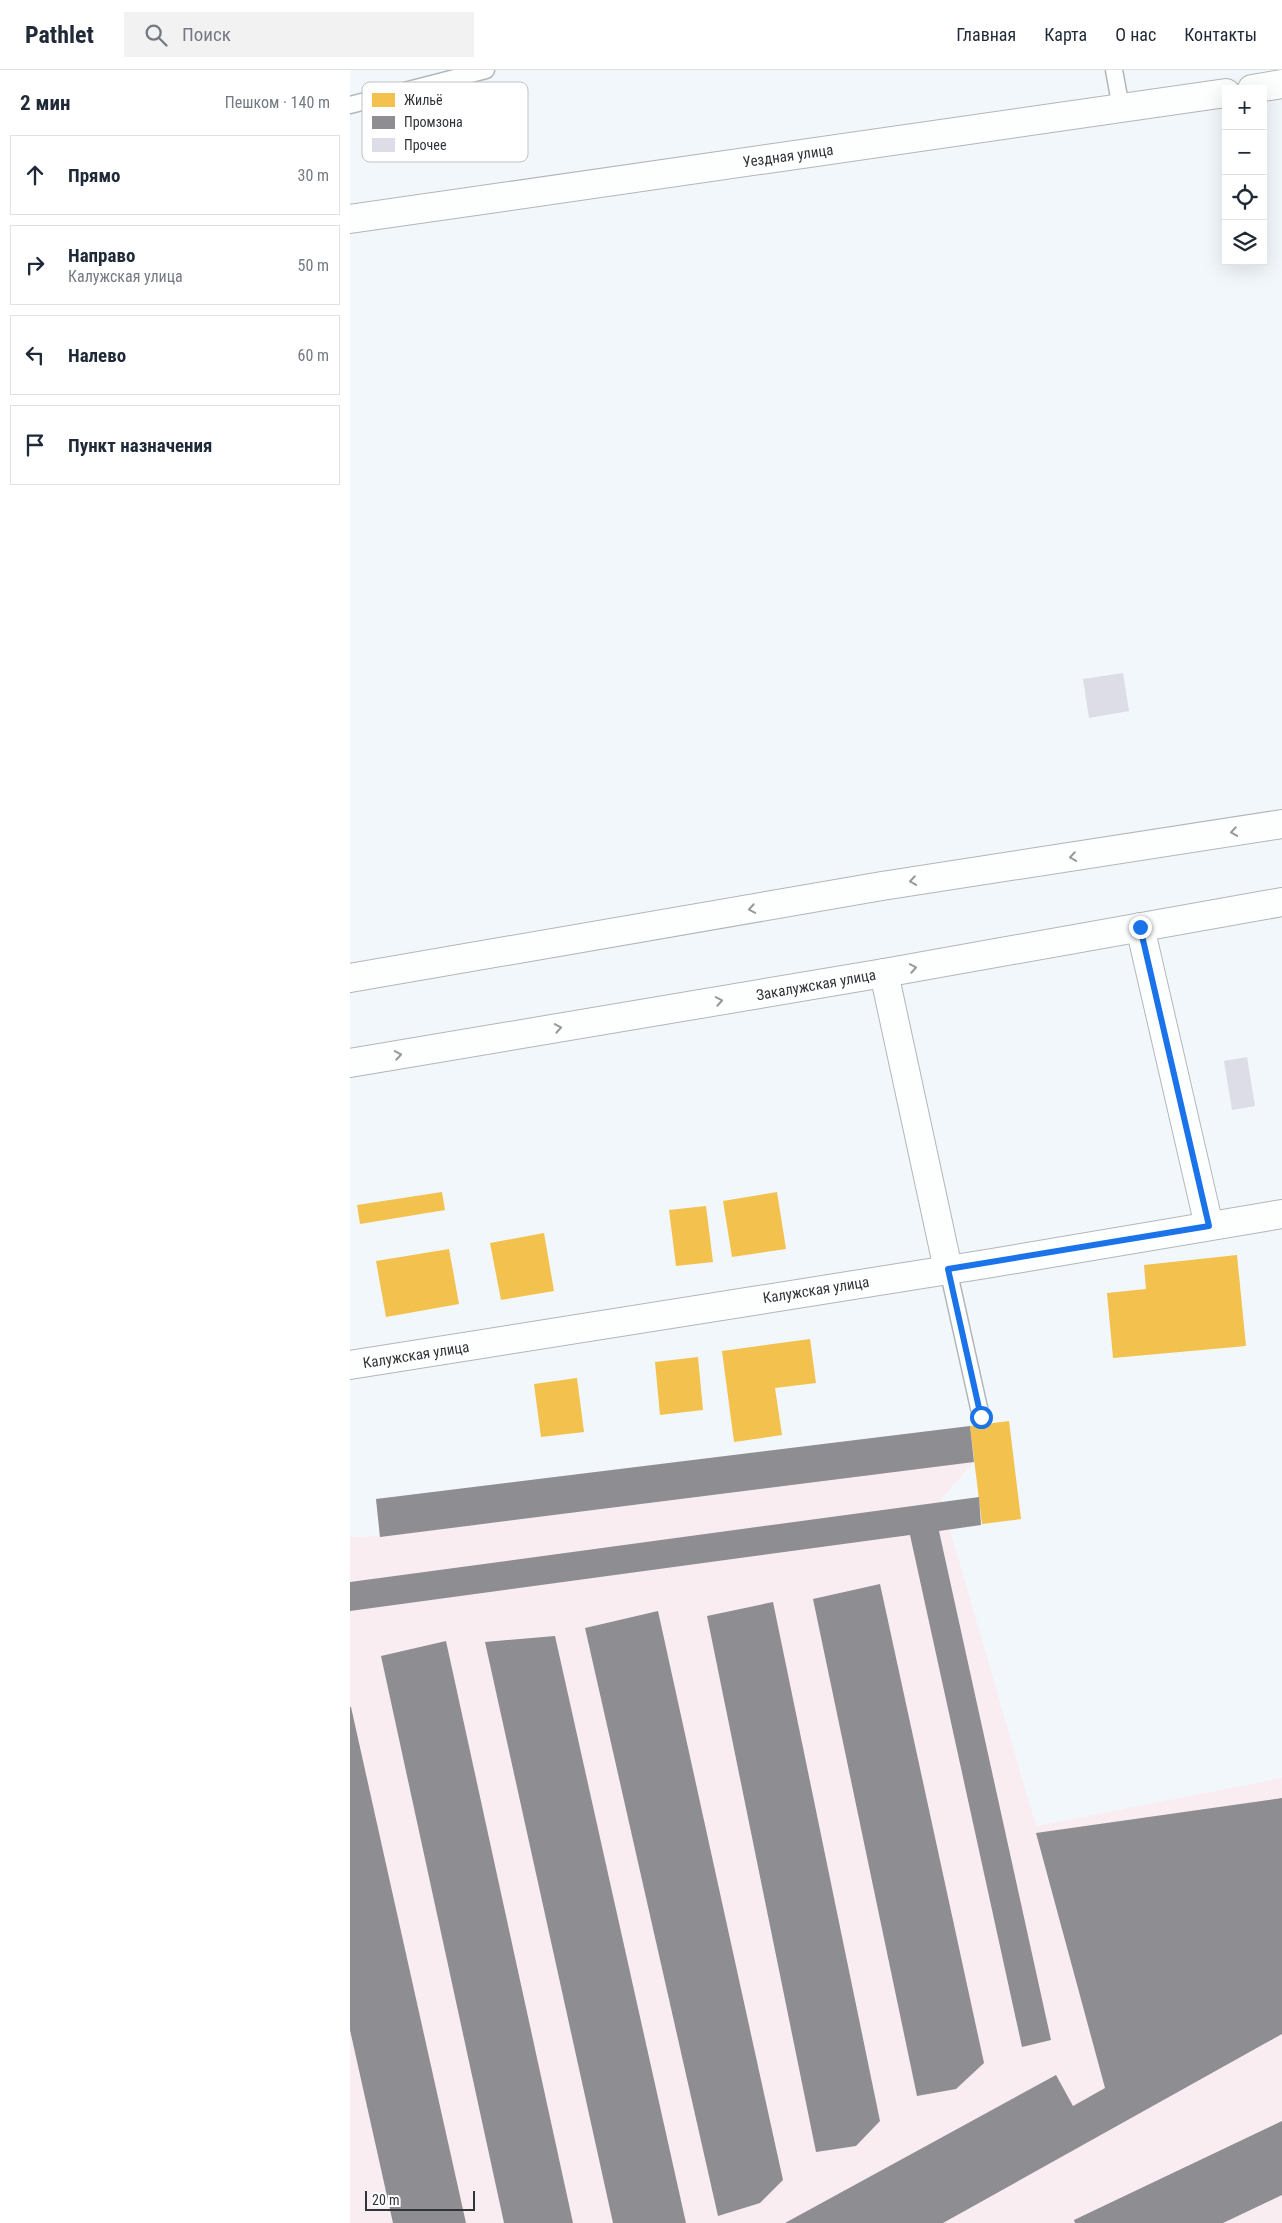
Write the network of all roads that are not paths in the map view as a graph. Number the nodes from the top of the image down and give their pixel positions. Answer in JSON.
{"nodes":[{"id":1,"x":486,"y":70,"type":"edge"},
{"id":2,"x":1114,"y":70,"type":"edge"},
{"id":3,"x":439,"y":82,"type":"edge"},
{"id":4,"x":1282,"y":84,"type":"edge"},
{"id":5,"x":1267,"y":86,"type":"edge"},
{"id":6,"x":1222,"y":93,"type":"edge"},
{"id":7,"x":1122,"y":108,"type":"junction"},
{"id":8,"x":350,"y":219,"type":"edge"},
{"id":9,"x":1282,"y":824,"type":"edge"},
{"id":10,"x":1282,"y":902,"type":"edge"},
{"id":11,"x":1140,"y":927,"type":"junction"},
{"id":12,"x":884,"y":973,"type":"junction"},
{"id":13,"x":350,"y":978,"type":"edge"},
{"id":14,"x":350,"y":1063,"type":"edge"},
{"id":15,"x":1282,"y":1214,"type":"edge"},
{"id":16,"x":1209,"y":1226,"type":"junction"},
{"id":17,"x":948,"y":1269,"type":"junction"},
{"id":18,"x":350,"y":1365,"type":"edge"},
{"id":19,"x":981,"y":1417,"type":"dead end"}],
"edges":[{"from":1,"to":3,"type":"lane"},
{"from":2,"to":7,"type":"lane"},
{"from":4,"to":5,"type":"main road"},
{"from":6,"to":7,"type":"main road","name":"Уездная улица"},
{"from":7,"to":8,"type":"main road","name":"Уездная улица"},
{"from":9,"to":13,"type":"main road","one_way":true},
{"from":10,"to":11,"type":"main road","name":"Закалужская улица"},
{"from":12,"to":11,"type":"main road","name":"Закалужская улица","one_way":true},
{"from":11,"to":16,"type":"main road"},
{"from":14,"to":12,"type":"main road","name":"Закалужская улица","one_way":true},
{"from":12,"to":17,"type":"main road"},
{"from":15,"to":16,"type":"main road","name":"Калужская улица"},
{"from":16,"to":17,"type":"main road","name":"Калужская улица"},
{"from":17,"to":18,"type":"main road","name":"Калужская улица"},
{"from":17,"to":19,"type":"lane"}]}
